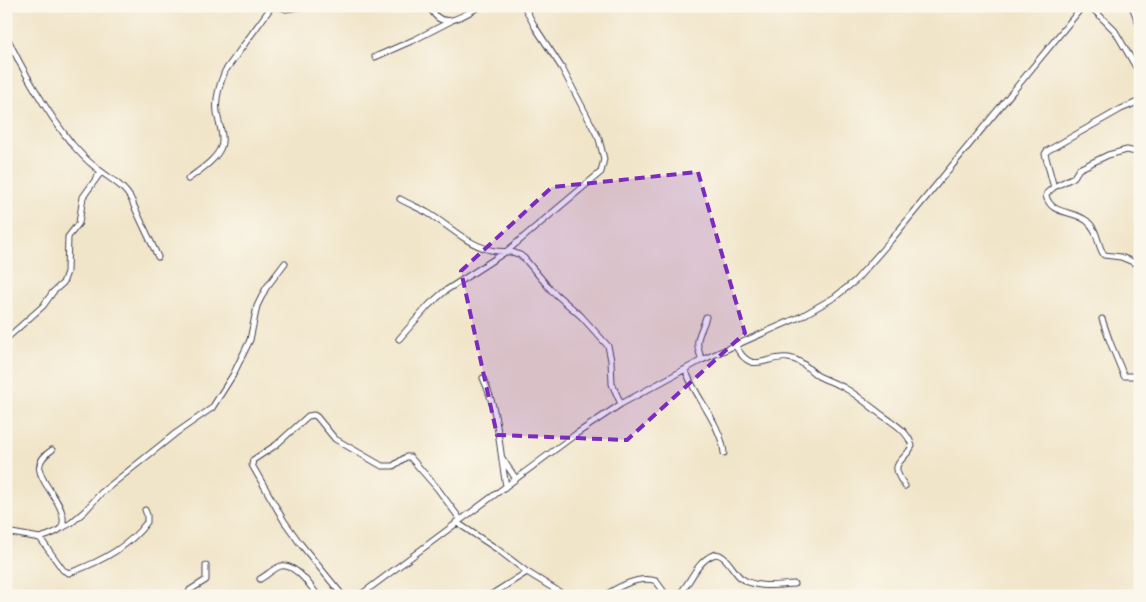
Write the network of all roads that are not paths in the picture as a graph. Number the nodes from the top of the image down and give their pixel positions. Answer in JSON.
{"nodes":[{"id":1,"x":272,"y":6,"type":"edge"},
{"id":2,"x":277,"y":6,"type":"edge"},
{"id":3,"x":304,"y":6,"type":"edge"},
{"id":4,"x":430,"y":6,"type":"edge"},
{"id":5,"x":480,"y":6,"type":"edge"},
{"id":6,"x":524,"y":6,"type":"edge"},
{"id":7,"x":1083,"y":6,"type":"edge"},
{"id":8,"x":1090,"y":6,"type":"edge"},
{"id":9,"x":1132,"y":6,"type":"edge"},
{"id":10,"x":450,"y":21,"type":"junction"},
{"id":11,"x":1140,"y":27,"type":"edge"},
{"id":12,"x":6,"y":35,"type":"edge"},
{"id":13,"x":375,"y":57,"type":"dead end"},
{"id":14,"x":1140,"y":74,"type":"edge"},
{"id":15,"x":1140,"y":101,"type":"edge"},
{"id":16,"x":1140,"y":153,"type":"edge"},
{"id":17,"x":101,"y":172,"type":"junction"},
{"id":18,"x":188,"y":179,"type":"dead end"},
{"id":19,"x":1054,"y":187,"type":"junction"},
{"id":20,"x":400,"y":199,"type":"dead end"},
{"id":21,"x":507,"y":251,"type":"junction"},
{"id":22,"x":158,"y":257,"type":"dead end"},
{"id":23,"x":285,"y":263,"type":"dead end"},
{"id":24,"x":1140,"y":265,"type":"edge"},
{"id":25,"x":706,"y":317,"type":"dead end"},
{"id":26,"x":1102,"y":319,"type":"dead end"},
{"id":27,"x":6,"y":338,"type":"edge"},
{"id":28,"x":399,"y":339,"type":"dead end"},
{"id":29,"x":735,"y":345,"type":"junction"},
{"id":30,"x":702,"y":360,"type":"junction"},
{"id":31,"x":685,"y":369,"type":"junction"},
{"id":32,"x":1140,"y":373,"type":"edge"},
{"id":33,"x":483,"y":378,"type":"dead end"},
{"id":34,"x":621,"y":404,"type":"junction"},
{"id":35,"x":52,"y":450,"type":"dead end"},
{"id":36,"x":724,"y":453,"type":"dead end"},
{"id":37,"x":502,"y":458,"type":"junction"},
{"id":38,"x":516,"y":479,"type":"junction"},
{"id":39,"x":506,"y":486,"type":"junction"},
{"id":40,"x":905,"y":486,"type":"dead end"},
{"id":41,"x":145,"y":510,"type":"dead end"},
{"id":42,"x":458,"y":521,"type":"junction"},
{"id":43,"x":62,"y":528,"type":"junction"},
{"id":44,"x":6,"y":532,"type":"edge"},
{"id":45,"x":40,"y":538,"type":"junction"},
{"id":46,"x":206,"y":566,"type":"dead end"},
{"id":47,"x":527,"y":572,"type":"junction"},
{"id":48,"x":260,"y":579,"type":"dead end"},
{"id":49,"x":794,"y":584,"type":"dead end"},
{"id":50,"x":187,"y":596,"type":"edge"},
{"id":51,"x":318,"y":596,"type":"edge"},
{"id":52,"x":343,"y":596,"type":"edge"},
{"id":53,"x":358,"y":596,"type":"edge"},
{"id":54,"x":489,"y":596,"type":"edge"},
{"id":55,"x":566,"y":596,"type":"edge"},
{"id":56,"x":604,"y":596,"type":"edge"},
{"id":57,"x":667,"y":596,"type":"edge"},
{"id":58,"x":678,"y":596,"type":"edge"}],
"edges":[{"from":1,"to":18,"type":"street"},
{"from":2,"to":3,"type":"street"},
{"from":4,"to":10,"type":"street"},
{"from":5,"to":10,"type":"street"},
{"from":6,"to":21,"type":"street"},
{"from":7,"to":29,"type":"street"},
{"from":8,"to":14,"type":"street"},
{"from":9,"to":11,"type":"street"},
{"from":10,"to":13,"type":"street"},
{"from":12,"to":17,"type":"street"},
{"from":15,"to":19,"type":"street"},
{"from":16,"to":19,"type":"street"},
{"from":17,"to":22,"type":"street"},
{"from":17,"to":27,"type":"street"},
{"from":19,"to":24,"type":"street"},
{"from":20,"to":21,"type":"street"},
{"from":21,"to":28,"type":"street"},
{"from":21,"to":34,"type":"street"},
{"from":23,"to":43,"type":"street"},
{"from":25,"to":30,"type":"street"},
{"from":26,"to":32,"type":"street"},
{"from":29,"to":30,"type":"street"},
{"from":29,"to":40,"type":"street"},
{"from":30,"to":31,"type":"street"},
{"from":31,"to":34,"type":"street"},
{"from":31,"to":36,"type":"street"},
{"from":33,"to":37,"type":"street"},
{"from":34,"to":38,"type":"street"},
{"from":35,"to":43,"type":"street"},
{"from":37,"to":38,"type":"street"},
{"from":37,"to":39,"type":"street"},
{"from":38,"to":39,"type":"street"},
{"from":39,"to":42,"type":"street"},
{"from":41,"to":45,"type":"street"},
{"from":42,"to":47,"type":"street"},
{"from":42,"to":52,"type":"street"},
{"from":42,"to":53,"type":"street"},
{"from":43,"to":45,"type":"street"},
{"from":44,"to":45,"type":"street"},
{"from":46,"to":50,"type":"street"},
{"from":47,"to":54,"type":"street"},
{"from":47,"to":55,"type":"street"},
{"from":48,"to":51,"type":"street"},
{"from":49,"to":58,"type":"street"},
{"from":56,"to":57,"type":"street"}]}
